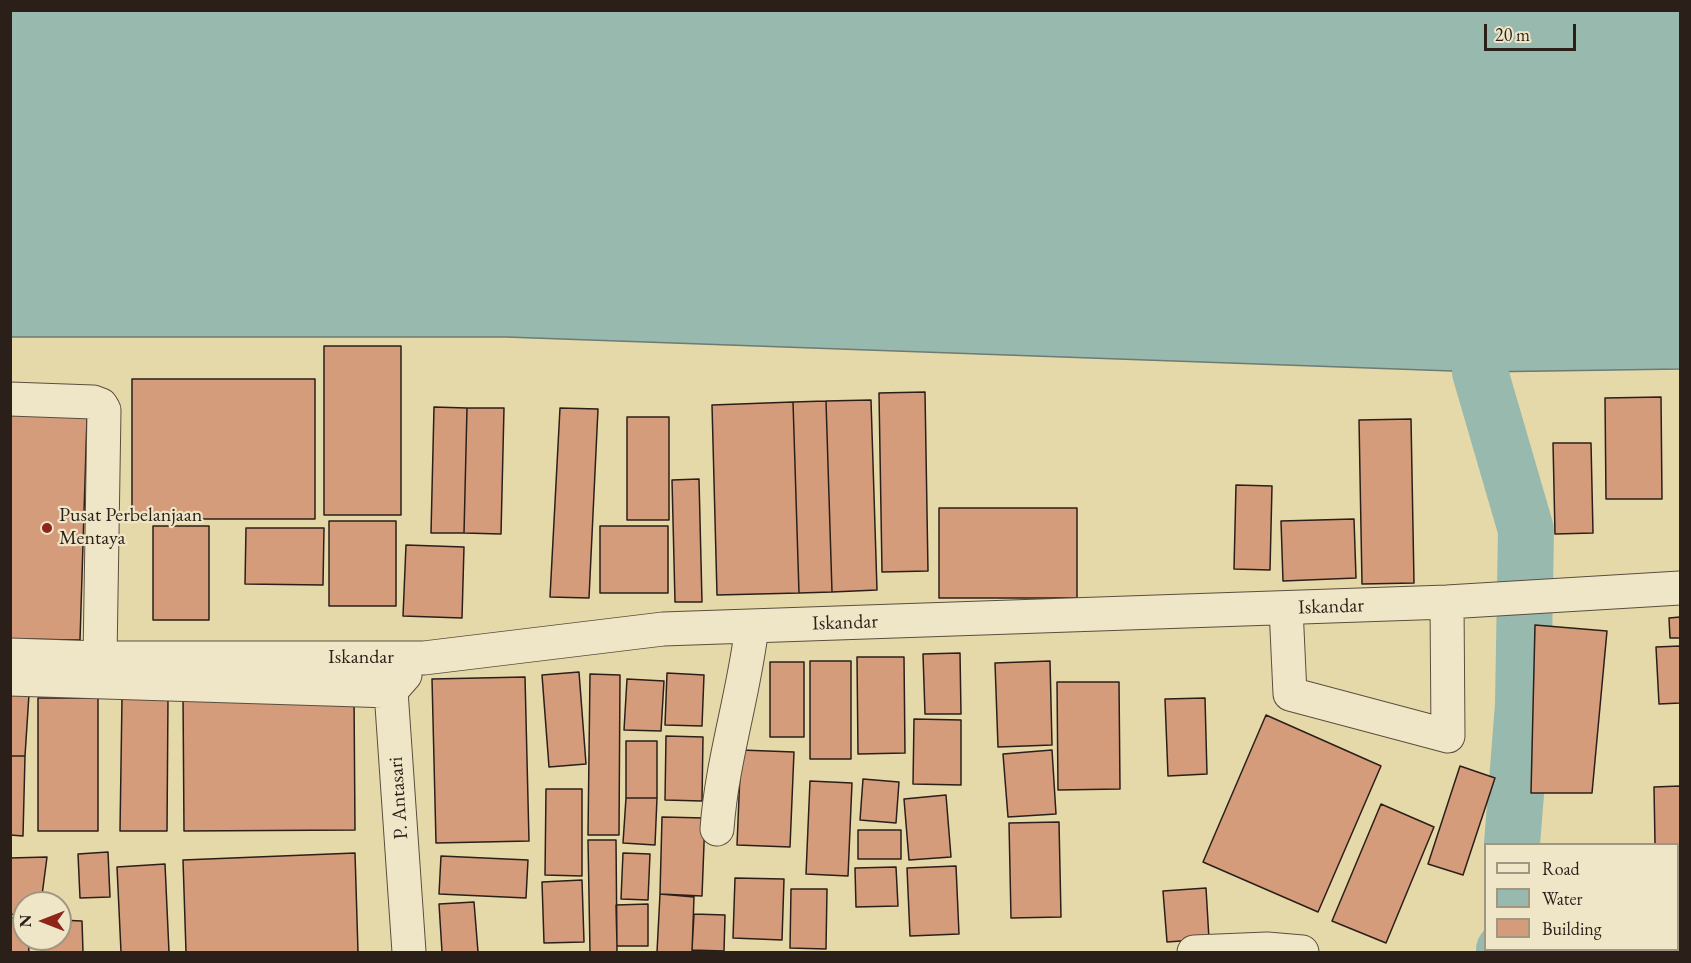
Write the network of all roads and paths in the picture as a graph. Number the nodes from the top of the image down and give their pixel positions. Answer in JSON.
{"nodes":[{"id":1,"x":10,"y":399,"type":"edge"},
{"id":2,"x":1680,"y":588,"type":"edge"},
{"id":3,"x":1462,"y":602,"type":"junction"},
{"id":4,"x":1286,"y":608,"type":"junction"},
{"id":5,"x":752,"y":626,"type":"junction"},
{"id":6,"x":10,"y":655,"type":"edge"},
{"id":7,"x":100,"y":658,"type":"junction"},
{"id":8,"x":424,"y":658,"type":"junction"},
{"id":9,"x":10,"y":679,"type":"edge"},
{"id":10,"x":391,"y":691,"type":"junction"},
{"id":11,"x":717,"y":829,"type":"dead end"},
{"id":12,"x":1236,"y":951,"type":"edge"},
{"id":13,"x":409,"y":952,"type":"edge"},
{"id":14,"x":1194,"y":952,"type":"edge"},
{"id":15,"x":1302,"y":952,"type":"edge"}],
"edges":[{"from":1,"to":7,"type":"street"},
{"from":2,"to":3,"type":"street","name":"Iskandar"},
{"from":3,"to":4,"type":"street","name":"Iskandar"},
{"from":3,"to":4,"type":"street"},
{"from":4,"to":5,"type":"street","name":"Iskandar"},
{"from":5,"to":8,"type":"street","name":"Iskandar"},
{"from":5,"to":11,"type":"street"},
{"from":6,"to":7,"type":"street","name":"Iskandar"},
{"from":7,"to":8,"type":"street","name":"Iskandar"},
{"from":8,"to":10,"type":"street"},
{"from":9,"to":10,"type":"street","name":"Iskandar"},
{"from":10,"to":13,"type":"street","name":"P. Antasari"},
{"from":12,"to":14,"type":"street"},
{"from":12,"to":15,"type":"street"}]}
